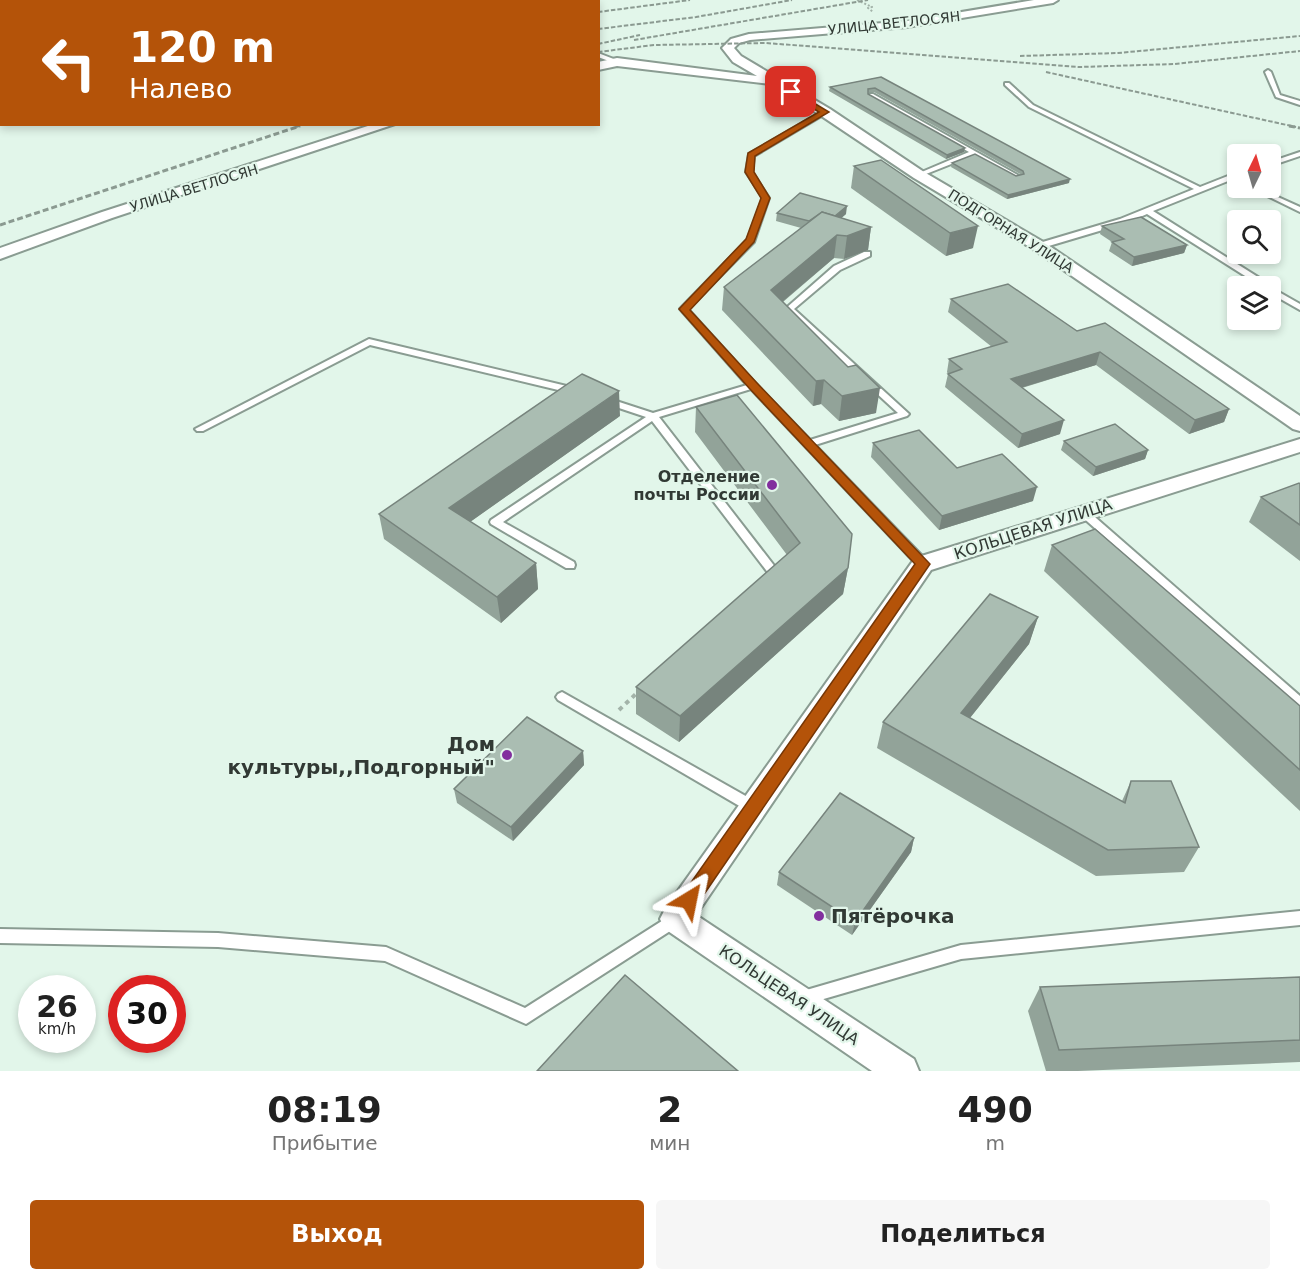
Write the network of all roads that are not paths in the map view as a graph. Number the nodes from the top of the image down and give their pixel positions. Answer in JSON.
{"nodes":[{"id":1,"x":1053,"y":0,"type":"edge"},
{"id":2,"x":735,"y":41,"type":"joint"},
{"id":3,"x":600,"y":56,"type":"edge"},
{"id":4,"x":617,"y":62,"type":"junction"},
{"id":5,"x":600,"y":66,"type":"edge"},
{"id":6,"x":1268,"y":72,"type":"dead end"},
{"id":7,"x":774,"y":82,"type":"junction"},
{"id":8,"x":1007,"y":84,"type":"dead end"},
{"id":9,"x":871,"y":95,"type":"edge"},
{"id":10,"x":1300,"y":103,"type":"edge"},
{"id":11,"x":825,"y":112,"type":"junction"},
{"id":12,"x":383,"y":126,"type":"edge"},
{"id":13,"x":973,"y":153,"type":"junction"},
{"id":14,"x":1300,"y":154,"type":"edge"},
{"id":15,"x":1281,"y":160,"type":"edge"},
{"id":16,"x":919,"y":175,"type":"junction"},
{"id":17,"x":1018,"y":177,"type":"edge"},
{"id":18,"x":1227,"y":179,"type":"edge"},
{"id":19,"x":1198,"y":189,"type":"junction"},
{"id":20,"x":1275,"y":198,"type":"edge"},
{"id":21,"x":1300,"y":210,"type":"edge"},
{"id":22,"x":1148,"y":211,"type":"junction"},
{"id":23,"x":1039,"y":246,"type":"junction"},
{"id":24,"x":0,"y":254,"type":"edge"},
{"id":25,"x":867,"y":254,"type":"edge"},
{"id":26,"x":1250,"y":276,"type":"edge"},
{"id":27,"x":1281,"y":296,"type":"edge"},
{"id":28,"x":1300,"y":308,"type":"edge"},
{"id":29,"x":753,"y":386,"type":"junction"},
{"id":30,"x":580,"y":392,"type":"edge"},
{"id":31,"x":601,"y":399,"type":"edge"},
{"id":32,"x":653,"y":416,"type":"junction"},
{"id":33,"x":1300,"y":425,"type":"edge"},
{"id":34,"x":200,"y":429,"type":"dead end"},
{"id":35,"x":808,"y":444,"type":"junction"},
{"id":36,"x":1300,"y":445,"type":"edge"},
{"id":37,"x":1084,"y":513,"type":"junction"},
{"id":38,"x":923,"y":564,"type":"junction"},
{"id":39,"x":570,"y":565,"type":"dead end"},
{"id":40,"x":765,"y":583,"type":"edge"},
{"id":41,"x":562,"y":697,"type":"dead end"},
{"id":42,"x":1300,"y":703,"type":"edge"},
{"id":43,"x":754,"y":807,"type":"junction"},
{"id":44,"x":1300,"y":918,"type":"edge"},
{"id":45,"x":676,"y":919,"type":"junction"},
{"id":46,"x":0,"y":936,"type":"edge"},
{"id":47,"x":797,"y":1000,"type":"junction"},
{"id":48,"x":902,"y":1071,"type":"edge"}],
"edges":[{"from":1,"to":2,"type":"street","name":"УЛИЦА ВЕТЛОСЯН"},
{"from":2,"to":7,"type":"street","name":"ПОДГОРНАЯ УЛИЦА"},
{"from":3,"to":4,"type":"lane"},
{"from":4,"to":5,"type":"street"},
{"from":4,"to":7,"type":"street"},
{"from":6,"to":10,"type":"lane"},
{"from":7,"to":11,"type":"street","name":"ПОДГОРНАЯ УЛИЦА"},
{"from":8,"to":19,"type":"lane"},
{"from":9,"to":13,"type":"lane"},
{"from":11,"to":16,"type":"street","name":"ПОДГОРНАЯ УЛИЦА"},
{"from":11,"to":29,"type":"lane"},
{"from":12,"to":24,"type":"street","name":"УЛИЦА ВЕТЛОСЯН"},
{"from":13,"to":16,"type":"lane"},
{"from":13,"to":17,"type":"lane"},
{"from":14,"to":15,"type":"lane"},
{"from":16,"to":23,"type":"street","name":"ПОДГОРНАЯ УЛИЦА"},
{"from":18,"to":19,"type":"lane"},
{"from":19,"to":22,"type":"lane"},
{"from":20,"to":21,"type":"lane"},
{"from":22,"to":23,"type":"lane"},
{"from":22,"to":26,"type":"lane"},
{"from":23,"to":33,"type":"street","name":"ПОДГОРНАЯ УЛИЦА"},
{"from":25,"to":35,"type":"lane"},
{"from":27,"to":28,"type":"lane"},
{"from":29,"to":32,"type":"lane"},
{"from":29,"to":35,"type":"lane"},
{"from":30,"to":34,"type":"lane"},
{"from":31,"to":32,"type":"lane"},
{"from":32,"to":39,"type":"lane"},
{"from":32,"to":40,"type":"lane"},
{"from":35,"to":38,"type":"lane"},
{"from":36,"to":37,"type":"street","name":"КОЛЬЦЕВАЯ УЛИЦА"},
{"from":37,"to":38,"type":"street","name":"КОЛЬЦЕВАЯ УЛИЦА"},
{"from":37,"to":42,"type":"lane"},
{"from":38,"to":43,"type":"street"},
{"from":41,"to":43,"type":"lane"},
{"from":43,"to":45,"type":"street"},
{"from":44,"to":47,"type":"lane"},
{"from":45,"to":46,"type":"lane"},
{"from":45,"to":47,"type":"street","name":"КОЛЬЦЕВАЯ УЛИЦА"},
{"from":47,"to":48,"type":"street","name":"КОЛЬЦЕВАЯ УЛИЦА"}]}
